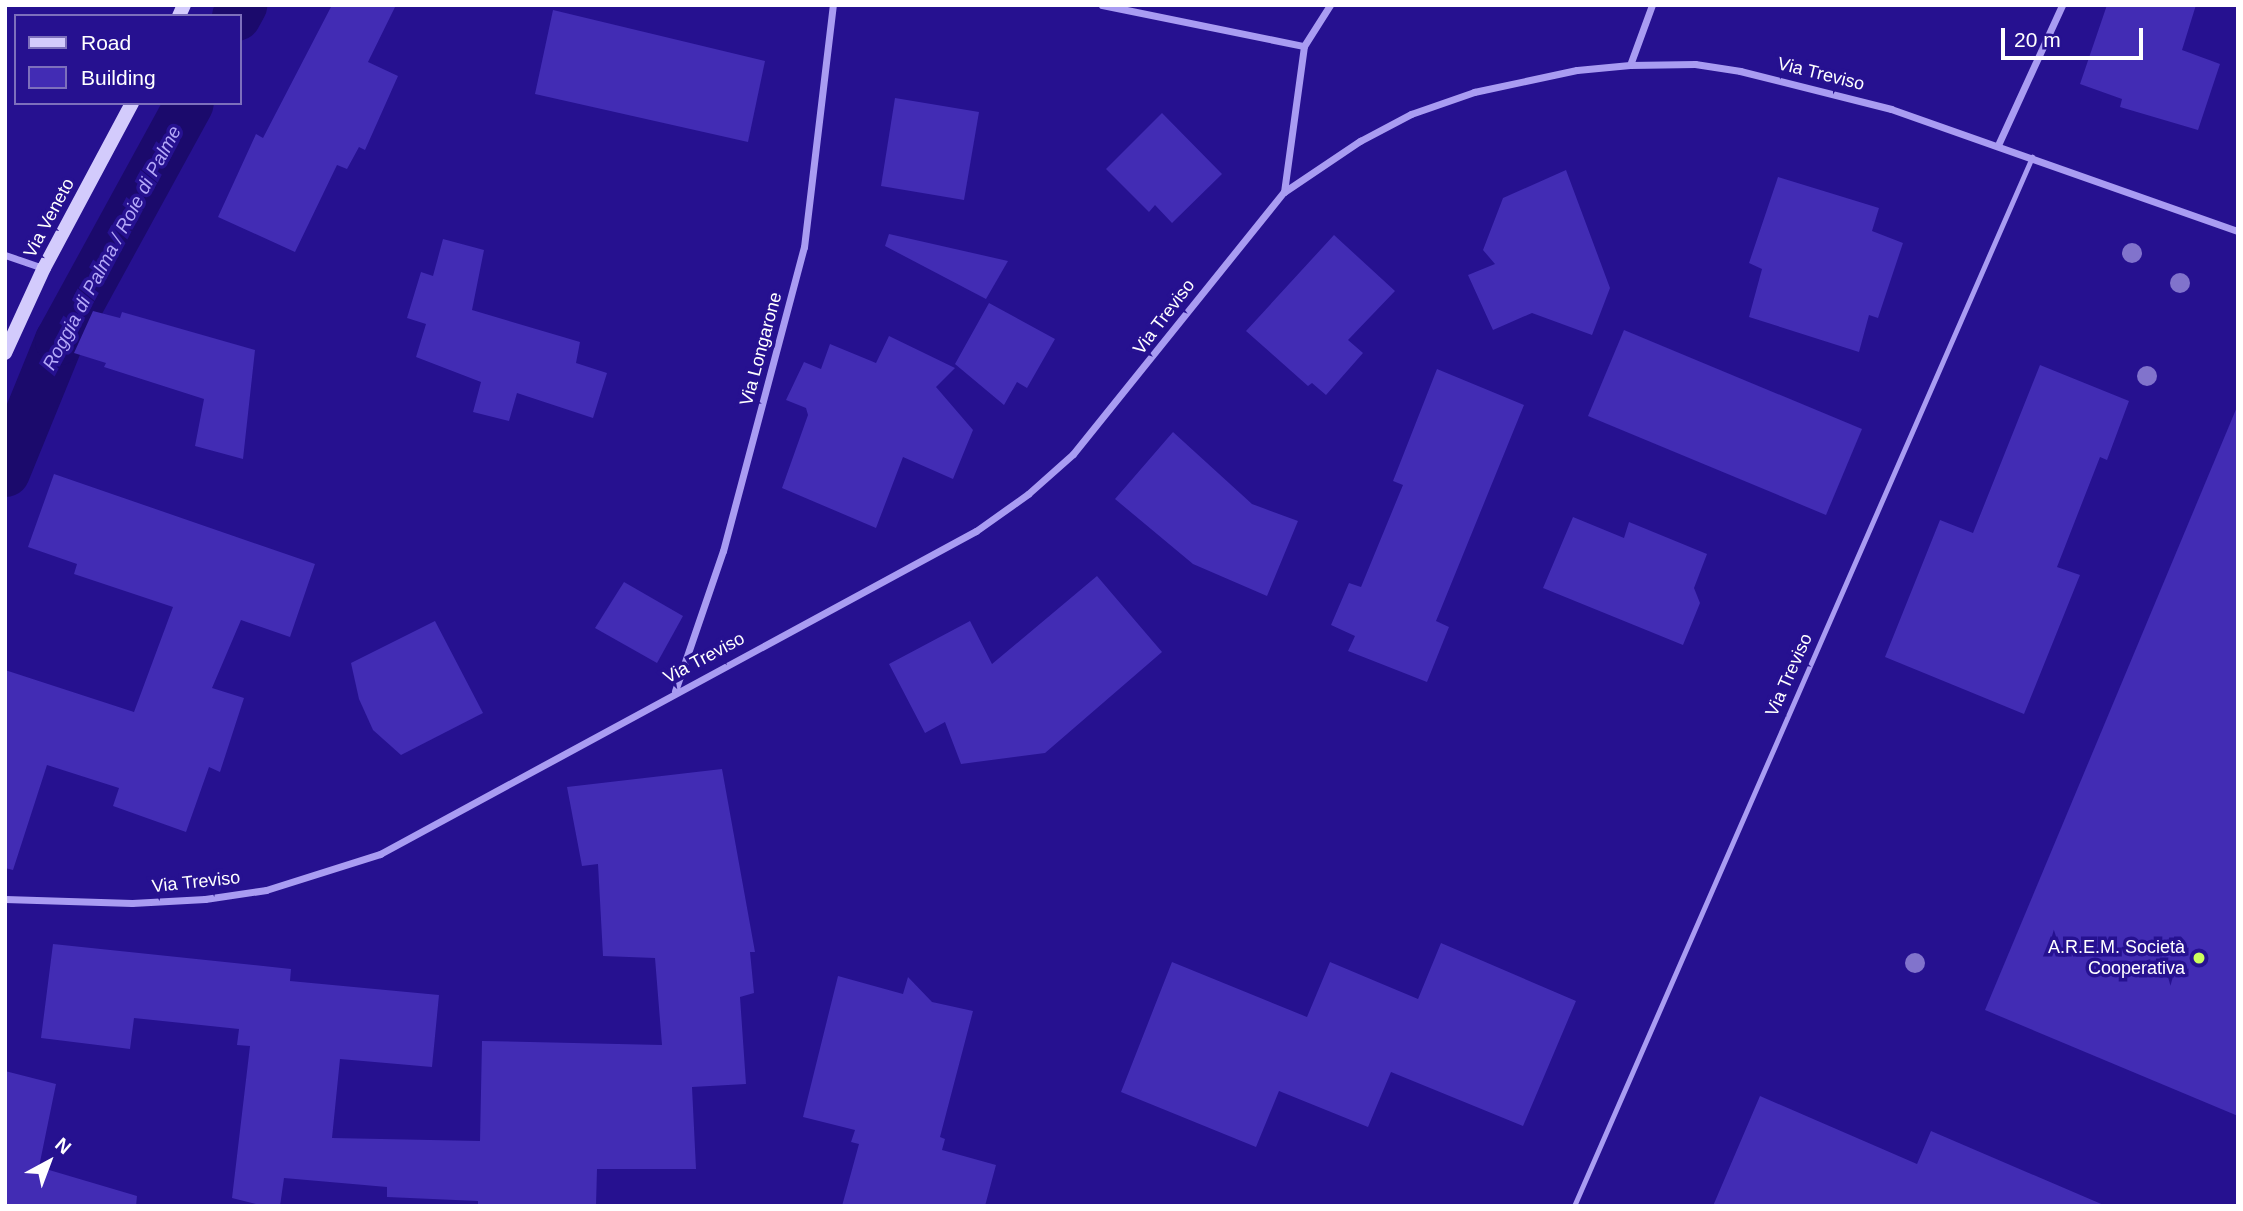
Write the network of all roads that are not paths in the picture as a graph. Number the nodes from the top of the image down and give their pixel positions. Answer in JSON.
{"nodes":[{"id":1,"x":833,"y":5,"type":"edge"},
{"id":2,"x":1102,"y":5,"type":"edge"},
{"id":3,"x":1330,"y":5,"type":"edge"},
{"id":4,"x":1652,"y":5,"type":"edge"},
{"id":5,"x":2062,"y":5,"type":"edge"},
{"id":6,"x":1304,"y":46,"type":"junction"},
{"id":7,"x":1630,"y":65,"type":"junction"},
{"id":8,"x":131,"y":105,"type":"edge"},
{"id":9,"x":1998,"y":145,"type":"junction"},
{"id":10,"x":2032,"y":158,"type":"junction"},
{"id":11,"x":1284,"y":192,"type":"junction"},
{"id":12,"x":2238,"y":231,"type":"edge"},
{"id":13,"x":5,"y":255,"type":"edge"},
{"id":14,"x":44,"y":268,"type":"junction"},
{"id":15,"x":5,"y":353,"type":"edge"},
{"id":16,"x":674,"y":692,"type":"junction"},
{"id":17,"x":5,"y":899,"type":"edge"},
{"id":18,"x":1574,"y":1206,"type":"edge"}],
"edges":[{"from":1,"to":16,"type":"street","name":"Via Longarone"},
{"from":2,"to":6,"type":"street"},
{"from":3,"to":6,"type":"street"},
{"from":4,"to":7,"type":"street"},
{"from":5,"to":9,"type":"street"},
{"from":6,"to":11,"type":"street"},
{"from":7,"to":9,"type":"street","name":"Via Treviso"},
{"from":7,"to":11,"type":"street","name":"Via Treviso"},
{"from":8,"to":14,"type":"street","name":"Via Veneto"},
{"from":9,"to":10,"type":"street","name":"Via Treviso"},
{"from":10,"to":12,"type":"street","name":"Via Treviso"},
{"from":10,"to":18,"type":"lane","name":"Via Treviso"},
{"from":11,"to":16,"type":"street","name":"Via Treviso"},
{"from":13,"to":14,"type":"street"},
{"from":14,"to":15,"type":"street","name":"Via Veneto"},
{"from":16,"to":17,"type":"street","name":"Via Treviso"}]}
